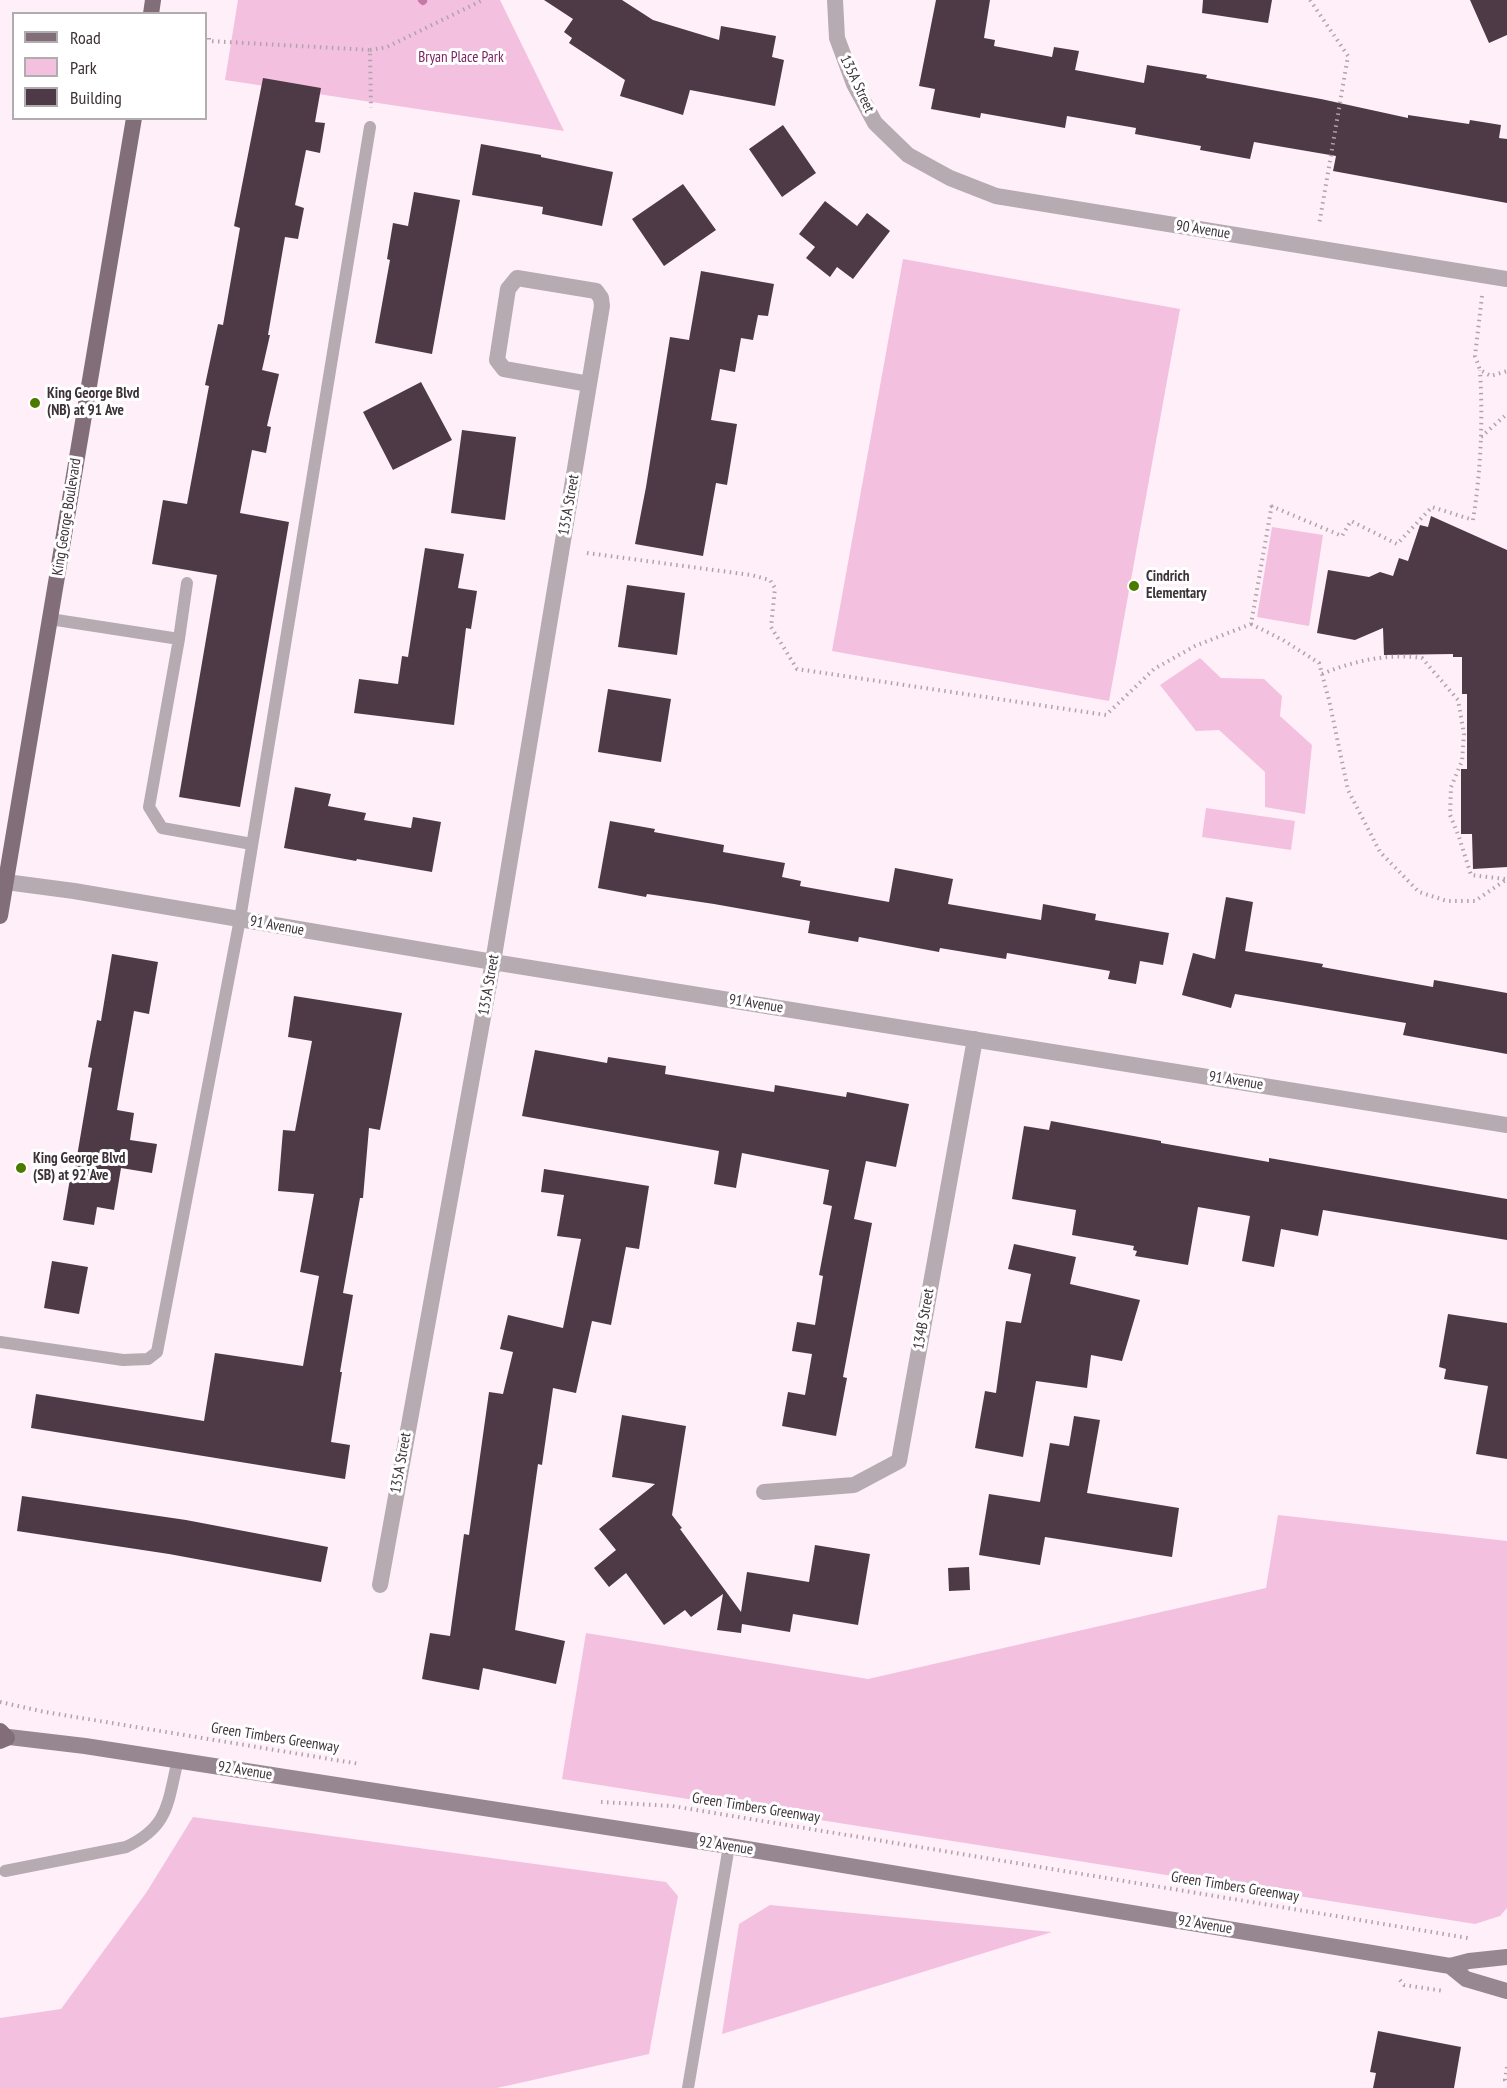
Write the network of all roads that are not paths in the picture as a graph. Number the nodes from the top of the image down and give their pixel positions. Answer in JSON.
{"nodes":[{"id":1,"x":835,"y":0,"type":"edge"},
{"id":2,"x":134,"y":120,"type":"edge"},
{"id":3,"x":370,"y":127,"type":"road end"},
{"id":4,"x":908,"y":155,"type":"joint"},
{"id":5,"x":1507,"y":279,"type":"edge"},
{"id":6,"x":589,"y":384,"type":"junction"},
{"id":7,"x":187,"y":583,"type":"dead end"},
{"id":8,"x":50,"y":619,"type":"junction"},
{"id":9,"x":178,"y":639,"type":"junction"},
{"id":10,"x":252,"y":844,"type":"junction"},
{"id":11,"x":6,"y":882,"type":"junction"},
{"id":12,"x":0,"y":916,"type":"edge"},
{"id":13,"x":240,"y":920,"type":"junction"},
{"id":14,"x":493,"y":962,"type":"junction"},
{"id":15,"x":975,"y":1039,"type":"junction"},
{"id":16,"x":1507,"y":1125,"type":"edge"},
{"id":17,"x":0,"y":1342,"type":"edge"},
{"id":18,"x":764,"y":1492,"type":"dead end"},
{"id":19,"x":380,"y":1585,"type":"dead end"},
{"id":20,"x":2,"y":1737,"type":"edge"},
{"id":21,"x":178,"y":1760,"type":"junction"},
{"id":22,"x":729,"y":1846,"type":"junction"},
{"id":23,"x":4,"y":1871,"type":"dead end"},
{"id":24,"x":1507,"y":1957,"type":"edge"},
{"id":25,"x":1450,"y":1966,"type":"junction"},
{"id":26,"x":1507,"y":1991,"type":"edge"},
{"id":27,"x":688,"y":2088,"type":"edge"}],
"edges":[{"from":1,"to":4,"type":"street","name":"135A Street"},
{"from":2,"to":8,"type":"main road","name":"King George Boulevard"},
{"from":3,"to":10,"type":"lane"},
{"from":4,"to":5,"type":"street","name":"90 Avenue"},
{"from":6,"to":6,"type":"street","name":"135A Street"},
{"from":6,"to":14,"type":"street","name":"135A Street"},
{"from":7,"to":9,"type":"lane"},
{"from":8,"to":9,"type":"lane"},
{"from":8,"to":11,"type":"main road","name":"King George Boulevard"},
{"from":9,"to":10,"type":"lane"},
{"from":10,"to":13,"type":"lane"},
{"from":11,"to":12,"type":"main road","name":"King George Boulevard"},
{"from":11,"to":13,"type":"street","name":"91 Avenue"},
{"from":13,"to":14,"type":"street","name":"91 Avenue"},
{"from":13,"to":17,"type":"lane"},
{"from":14,"to":15,"type":"street","name":"91 Avenue"},
{"from":14,"to":19,"type":"street","name":"135A Street"},
{"from":15,"to":16,"type":"street","name":"91 Avenue"},
{"from":15,"to":18,"type":"street","name":"134B Street"},
{"from":20,"to":21,"type":"main road","name":"92 Avenue"},
{"from":21,"to":22,"type":"main road","name":"92 Avenue"},
{"from":21,"to":23,"type":"lane"},
{"from":22,"to":25,"type":"main road","name":"92 Avenue"},
{"from":22,"to":27,"type":"lane"},
{"from":24,"to":25,"type":"main road"},
{"from":25,"to":26,"type":"main road"}]}
